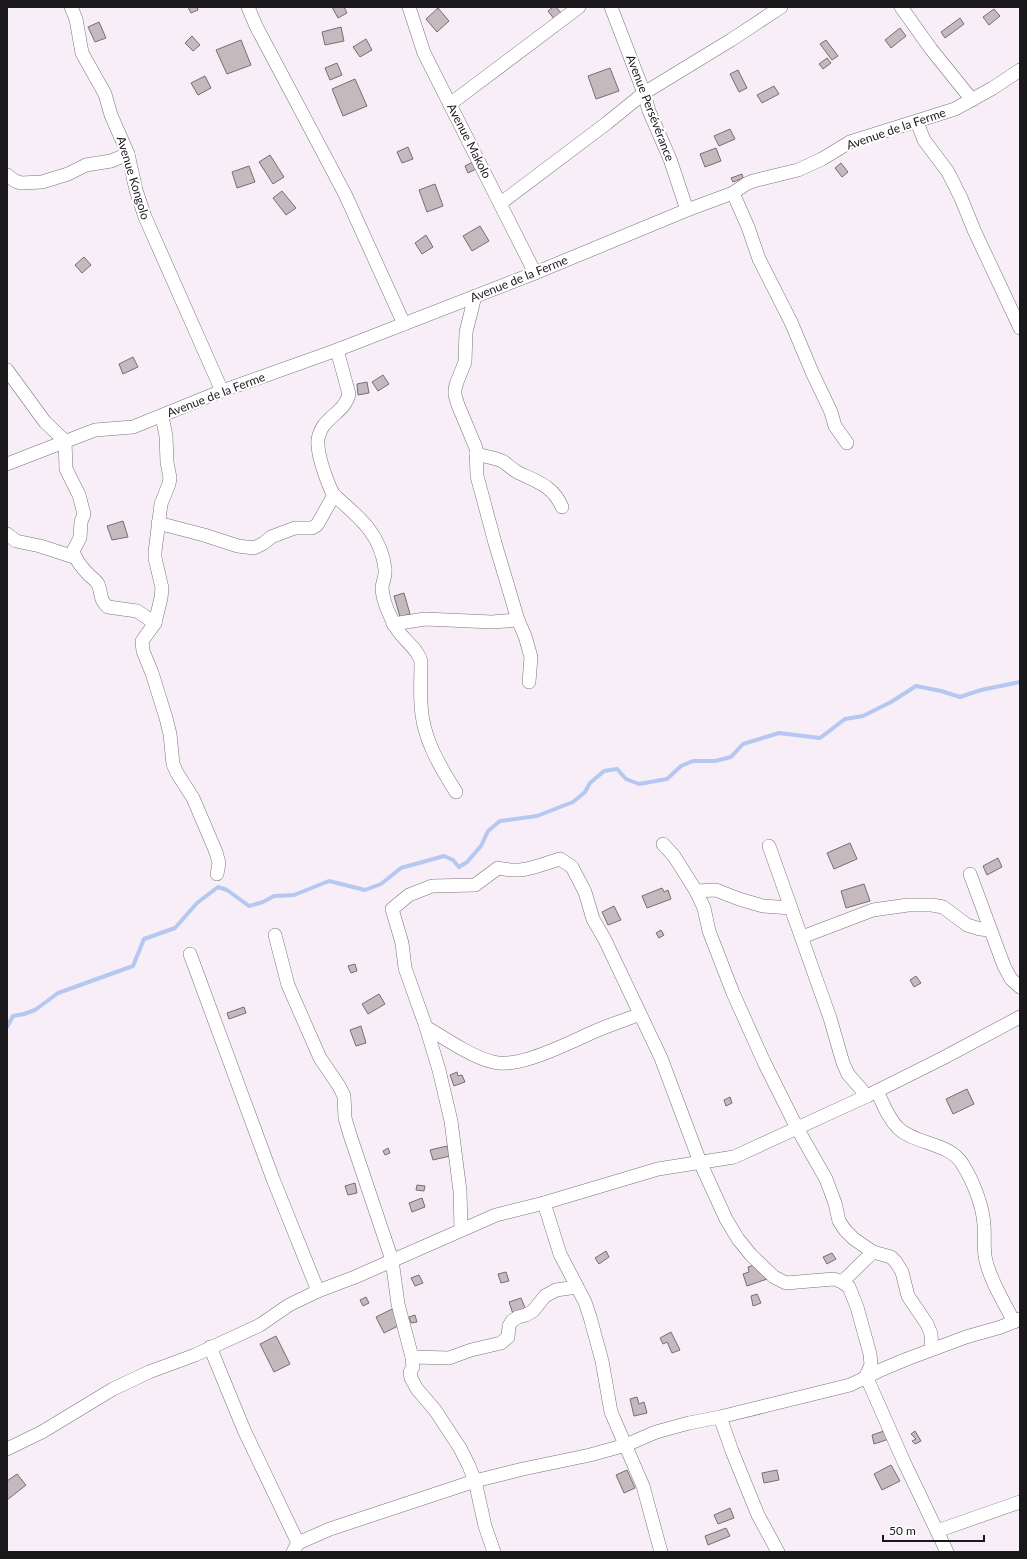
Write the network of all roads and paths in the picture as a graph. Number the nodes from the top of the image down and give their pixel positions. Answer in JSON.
{"nodes":[{"id":1,"x":71,"y":7,"type":"edge"},
{"id":2,"x":248,"y":7,"type":"edge"},
{"id":3,"x":409,"y":7,"type":"edge"},
{"id":4,"x":579,"y":7,"type":"edge"},
{"id":5,"x":611,"y":7,"type":"edge"},
{"id":6,"x":781,"y":7,"type":"edge"},
{"id":7,"x":901,"y":7,"type":"edge"},
{"id":8,"x":1020,"y":70,"type":"edge"},
{"id":9,"x":644,"y":93,"type":"junction"},
{"id":10,"x":972,"y":100,"type":"junction"},
{"id":11,"x":450,"y":104,"type":"junction"},
{"id":12,"x":917,"y":122,"type":"junction"},
{"id":13,"x":128,"y":154,"type":"junction"},
{"id":14,"x":7,"y":175,"type":"edge"},
{"id":15,"x":733,"y":193,"type":"junction"},
{"id":16,"x":501,"y":203,"type":"junction"},
{"id":17,"x":687,"y":210,"type":"junction"},
{"id":18,"x":535,"y":273,"type":"junction"},
{"id":19,"x":475,"y":296,"type":"junction"},
{"id":20,"x":404,"y":324,"type":"junction"},
{"id":21,"x":1020,"y":328,"type":"edge"},
{"id":22,"x":337,"y":350,"type":"junction"},
{"id":23,"x":7,"y":370,"type":"edge"},
{"id":24,"x":222,"y":391,"type":"junction"},
{"id":25,"x":162,"y":416,"type":"junction"},
{"id":26,"x":65,"y":441,"type":"junction"},
{"id":27,"x":847,"y":443,"type":"dead end"},
{"id":28,"x":476,"y":454,"type":"junction"},
{"id":29,"x":7,"y":464,"type":"edge"},
{"id":30,"x":334,"y":495,"type":"junction"},
{"id":31,"x":562,"y":507,"type":"dead end"},
{"id":32,"x":158,"y":523,"type":"junction"},
{"id":33,"x":7,"y":534,"type":"edge"},
{"id":34,"x":74,"y":556,"type":"junction"},
{"id":35,"x":518,"y":620,"type":"junction"},
{"id":36,"x":155,"y":623,"type":"junction"},
{"id":37,"x":393,"y":624,"type":"junction"},
{"id":38,"x":529,"y":682,"type":"dead end"},
{"id":39,"x":456,"y":792,"type":"dead end"},
{"id":40,"x":663,"y":844,"type":"dead end"},
{"id":41,"x":769,"y":846,"type":"dead end"},
{"id":42,"x":217,"y":874,"type":"dead end"},
{"id":43,"x":970,"y":874,"type":"dead end"},
{"id":44,"x":696,"y":890,"type":"junction"},
{"id":45,"x":791,"y":908,"type":"junction"},
{"id":46,"x":990,"y":930,"type":"junction"},
{"id":47,"x":275,"y":935,"type":"dead end"},
{"id":48,"x":802,"y":937,"type":"junction"},
{"id":49,"x":190,"y":954,"type":"dead end"},
{"id":50,"x":1020,"y":987,"type":"edge"},
{"id":51,"x":640,"y":1014,"type":"junction"},
{"id":52,"x":1020,"y":1017,"type":"edge"},
{"id":53,"x":426,"y":1027,"type":"junction"},
{"id":54,"x":872,"y":1094,"type":"junction"},
{"id":55,"x":797,"y":1128,"type":"junction"},
{"id":56,"x":700,"y":1162,"type":"junction"},
{"id":57,"x":544,"y":1203,"type":"junction"},
{"id":58,"x":461,"y":1230,"type":"junction"},
{"id":59,"x":873,"y":1252,"type":"junction"},
{"id":60,"x":392,"y":1260,"type":"junction"},
{"id":61,"x":842,"y":1282,"type":"junction"},
{"id":62,"x":577,"y":1287,"type":"junction"},
{"id":63,"x":318,"y":1291,"type":"junction"},
{"id":64,"x":1017,"y":1320,"type":"edge"},
{"id":65,"x":210,"y":1347,"type":"junction"},
{"id":66,"x":932,"y":1349,"type":"junction"},
{"id":67,"x":412,"y":1357,"type":"junction"},
{"id":68,"x":866,"y":1376,"type":"junction"},
{"id":69,"x":720,"y":1416,"type":"junction"},
{"id":70,"x":626,"y":1445,"type":"junction"},
{"id":71,"x":7,"y":1449,"type":"edge"},
{"id":72,"x":475,"y":1481,"type":"junction"},
{"id":73,"x":1020,"y":1502,"type":"edge"},
{"id":74,"x":937,"y":1531,"type":"junction"},
{"id":75,"x":296,"y":1547,"type":"edge"},
{"id":76,"x":494,"y":1552,"type":"edge"},
{"id":77,"x":661,"y":1552,"type":"edge"},
{"id":78,"x":778,"y":1552,"type":"edge"},
{"id":79,"x":947,"y":1552,"type":"edge"}],
"edges":[{"from":1,"to":13,"type":"street","name":"Avenue Kongolo"},
{"from":2,"to":20,"type":"street"},
{"from":3,"to":11,"type":"street","name":"Avenue Makolo"},
{"from":4,"to":11,"type":"street"},
{"from":5,"to":9,"type":"street","name":"Avenue Persévérance"},
{"from":6,"to":9,"type":"street"},
{"from":7,"to":10,"type":"street"},
{"from":8,"to":10,"type":"street","name":"Avenue de la Ferme"},
{"from":9,"to":16,"type":"street"},
{"from":9,"to":17,"type":"street","name":"Avenue Persévérance"},
{"from":10,"to":12,"type":"street","name":"Avenue de la Ferme"},
{"from":11,"to":16,"type":"street","name":"Avenue Makolo"},
{"from":12,"to":15,"type":"street","name":"Avenue de la Ferme"},
{"from":12,"to":21,"type":"street"},
{"from":13,"to":14,"type":"street"},
{"from":13,"to":24,"type":"street","name":"Avenue Kongolo"},
{"from":15,"to":17,"type":"street","name":"Avenue de la Ferme"},
{"from":15,"to":27,"type":"street"},
{"from":16,"to":18,"type":"street","name":"Avenue Makolo"},
{"from":17,"to":18,"type":"street","name":"Avenue de la Ferme"},
{"from":18,"to":19,"type":"street","name":"Avenue de la Ferme"},
{"from":19,"to":20,"type":"street","name":"Avenue de la Ferme"},
{"from":19,"to":28,"type":"street"},
{"from":20,"to":22,"type":"street","name":"Avenue de la Ferme"},
{"from":22,"to":24,"type":"street","name":"Avenue de la Ferme"},
{"from":22,"to":30,"type":"street"},
{"from":23,"to":26,"type":"street"},
{"from":24,"to":25,"type":"street","name":"Avenue de la Ferme"},
{"from":25,"to":26,"type":"street","name":"Avenue de la Ferme"},
{"from":25,"to":32,"type":"street"},
{"from":26,"to":29,"type":"street","name":"Avenue de la Ferme"},
{"from":26,"to":34,"type":"street"},
{"from":28,"to":31,"type":"street"},
{"from":28,"to":35,"type":"street"},
{"from":30,"to":32,"type":"street"},
{"from":30,"to":37,"type":"street"},
{"from":32,"to":36,"type":"street"},
{"from":33,"to":34,"type":"street"},
{"from":34,"to":36,"type":"street"},
{"from":35,"to":37,"type":"street"},
{"from":35,"to":38,"type":"street"},
{"from":36,"to":42,"type":"street"},
{"from":37,"to":39,"type":"street"},
{"from":40,"to":44,"type":"street"},
{"from":41,"to":45,"type":"street"},
{"from":43,"to":46,"type":"street"},
{"from":44,"to":45,"type":"street"},
{"from":44,"to":55,"type":"street"},
{"from":45,"to":48,"type":"street"},
{"from":46,"to":48,"type":"street"},
{"from":46,"to":50,"type":"street"},
{"from":47,"to":60,"type":"street"},
{"from":48,"to":54,"type":"street"},
{"from":49,"to":63,"type":"street"},
{"from":51,"to":53,"type":"street"},
{"from":51,"to":53,"type":"street"},
{"from":51,"to":56,"type":"street"},
{"from":52,"to":54,"type":"street"},
{"from":53,"to":58,"type":"street"},
{"from":54,"to":55,"type":"street"},
{"from":54,"to":64,"type":"street"},
{"from":55,"to":56,"type":"street"},
{"from":55,"to":59,"type":"street"},
{"from":56,"to":57,"type":"street"},
{"from":56,"to":61,"type":"street"},
{"from":57,"to":58,"type":"street"},
{"from":57,"to":62,"type":"street"},
{"from":58,"to":60,"type":"street"},
{"from":59,"to":61,"type":"street"},
{"from":59,"to":66,"type":"street"},
{"from":60,"to":63,"type":"street"},
{"from":60,"to":67,"type":"street"},
{"from":61,"to":68,"type":"street"},
{"from":62,"to":67,"type":"street"},
{"from":62,"to":70,"type":"street"},
{"from":63,"to":65,"type":"street"},
{"from":64,"to":66,"type":"street"},
{"from":65,"to":71,"type":"street"},
{"from":65,"to":75,"type":"street"},
{"from":66,"to":68,"type":"street"},
{"from":67,"to":72,"type":"street"},
{"from":68,"to":69,"type":"street"},
{"from":68,"to":74,"type":"street"},
{"from":69,"to":70,"type":"street"},
{"from":69,"to":78,"type":"street"},
{"from":70,"to":72,"type":"street"},
{"from":70,"to":77,"type":"street"},
{"from":72,"to":75,"type":"street"},
{"from":72,"to":76,"type":"street"},
{"from":73,"to":74,"type":"street"},
{"from":74,"to":79,"type":"street"}]}
